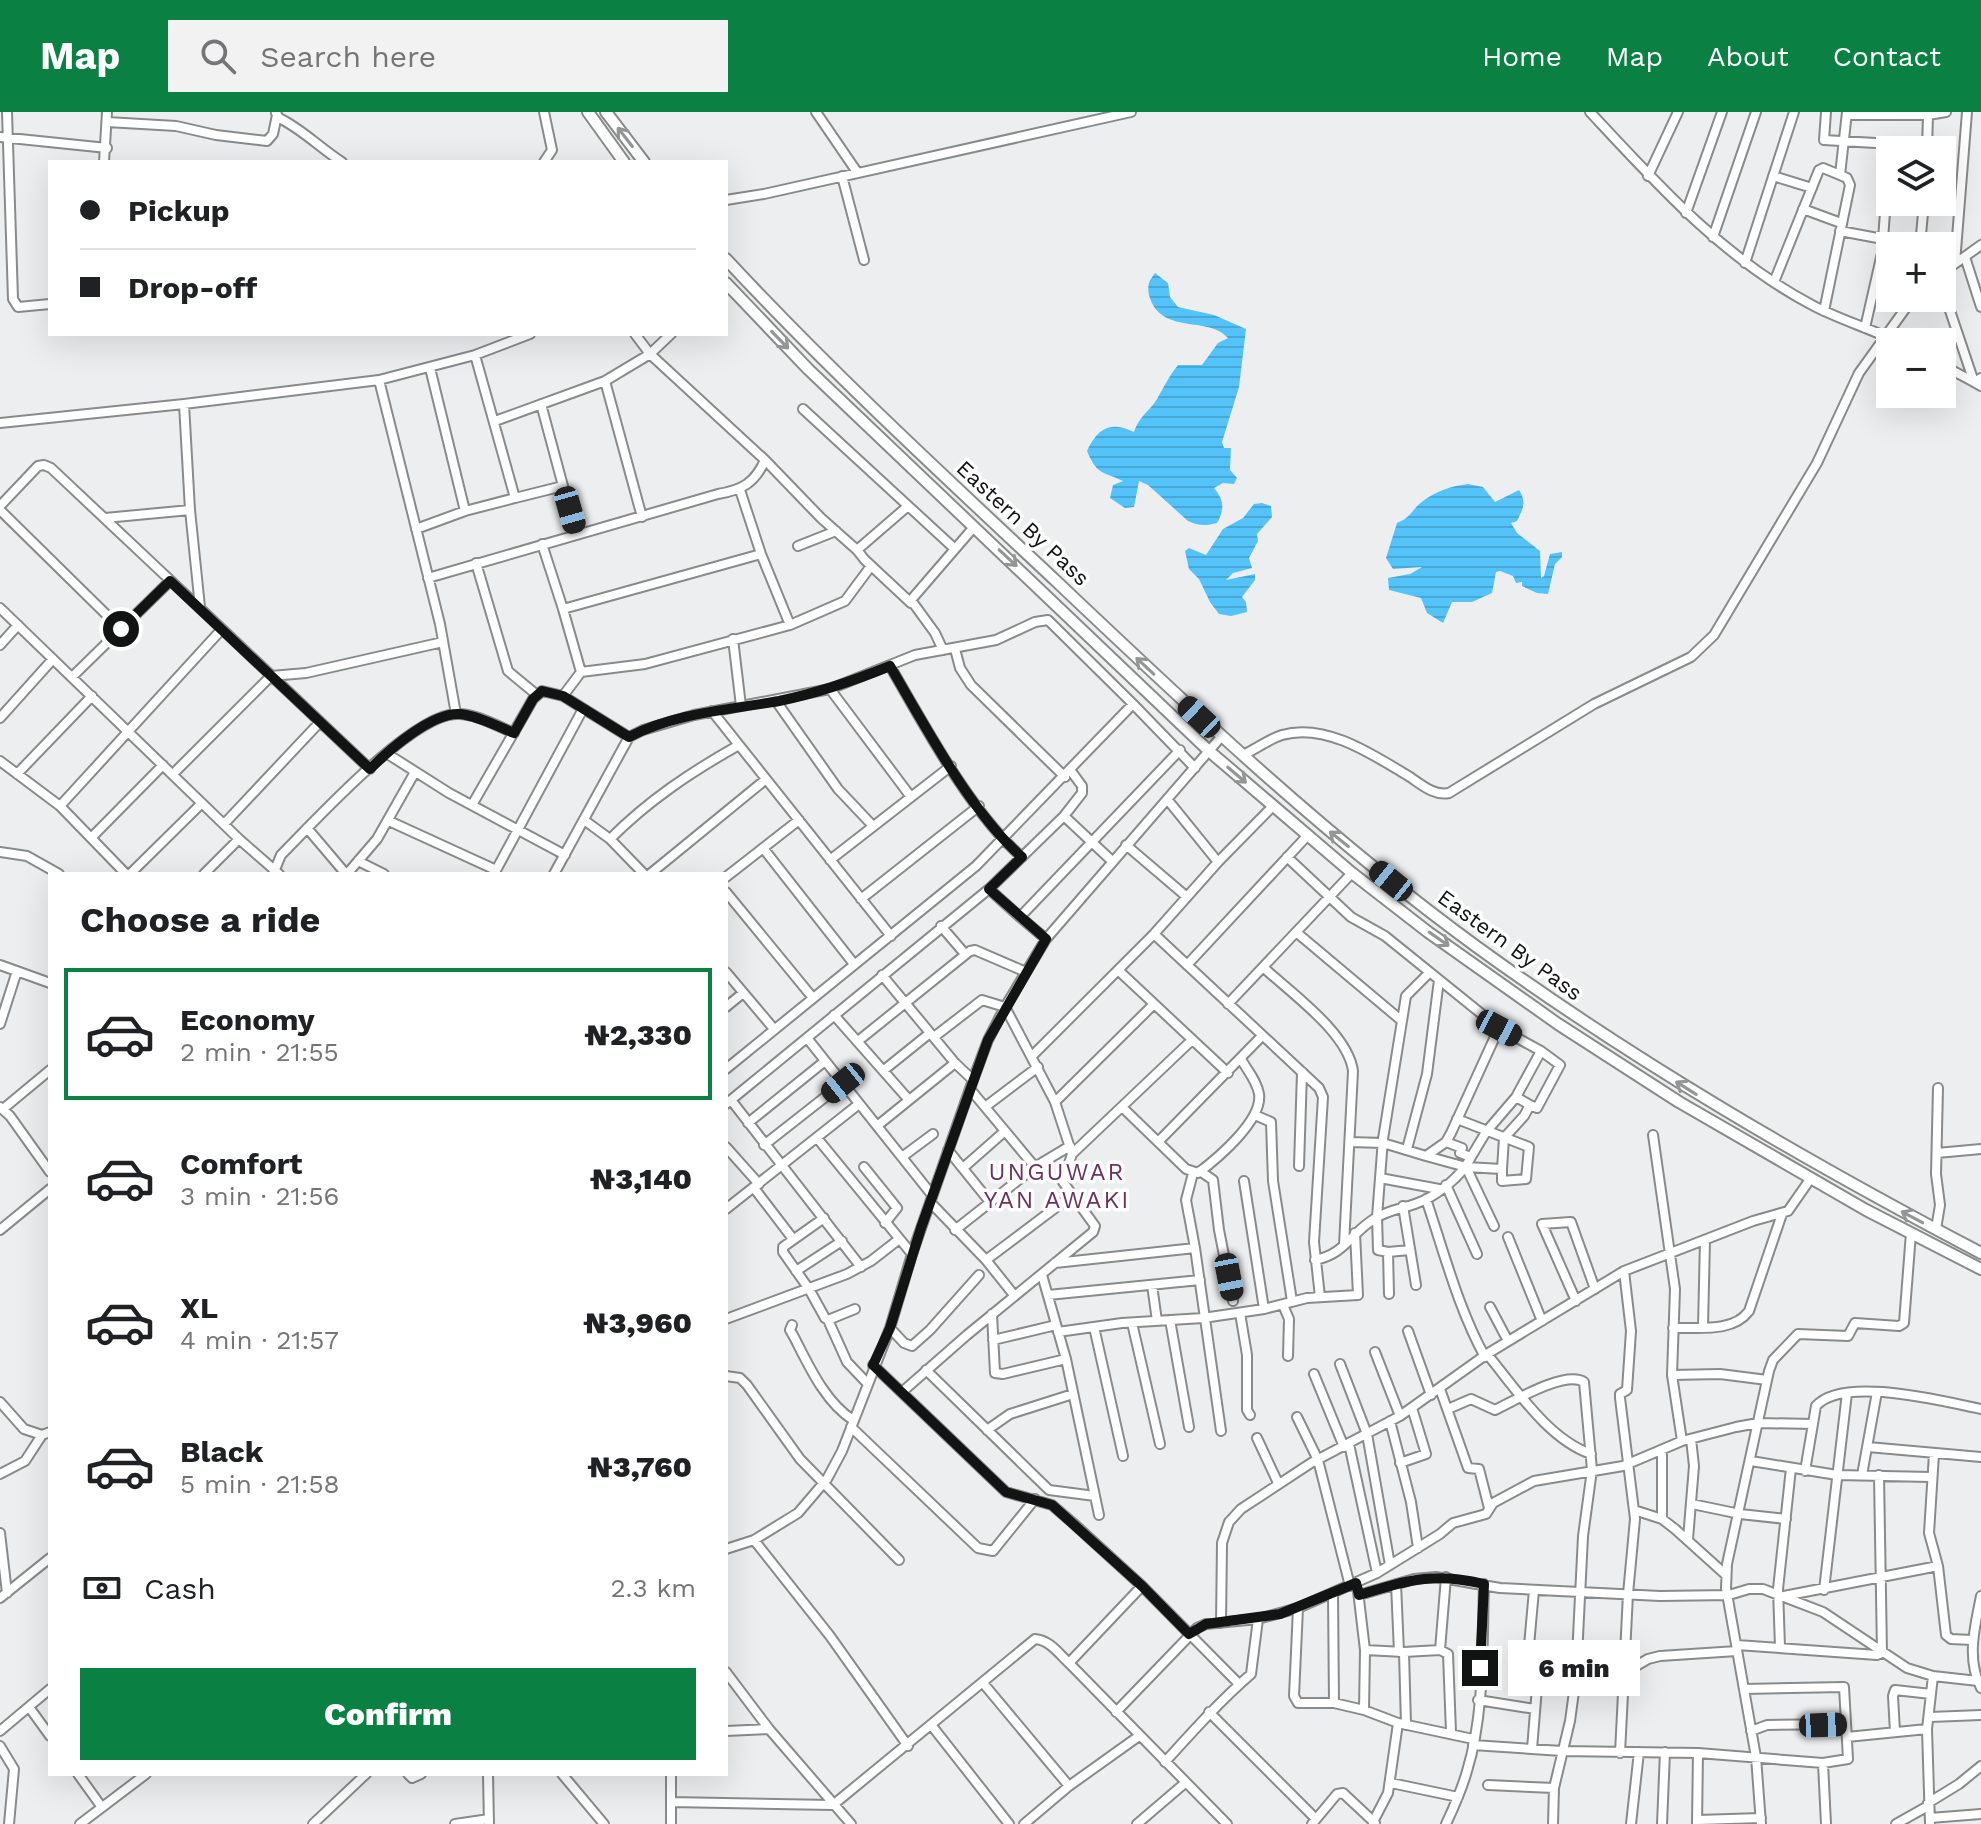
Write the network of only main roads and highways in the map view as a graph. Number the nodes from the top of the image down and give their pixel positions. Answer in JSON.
{"nodes":[{"id":1,"x":588,"y":112,"type":"edge"},
{"id":2,"x":606,"y":112,"type":"edge"},
{"id":3,"x":623,"y":160,"type":"edge"},
{"id":4,"x":642,"y":160,"type":"edge"},
{"id":5,"x":728,"y":261,"type":"edge"},
{"id":6,"x":728,"y":285,"type":"edge"},
{"id":7,"x":1981,"y":1253,"type":"edge"},
{"id":8,"x":1981,"y":1269,"type":"edge"}],
"edges":[{"from":1,"to":3,"type":"main road"},
{"from":4,"to":2,"type":"main road","one_way":true},
{"from":7,"to":5,"type":"main road","name":"Eastern By Pass","one_way":true},
{"from":6,"to":8,"type":"main road","name":"Eastern By Pass","one_way":true}]}
